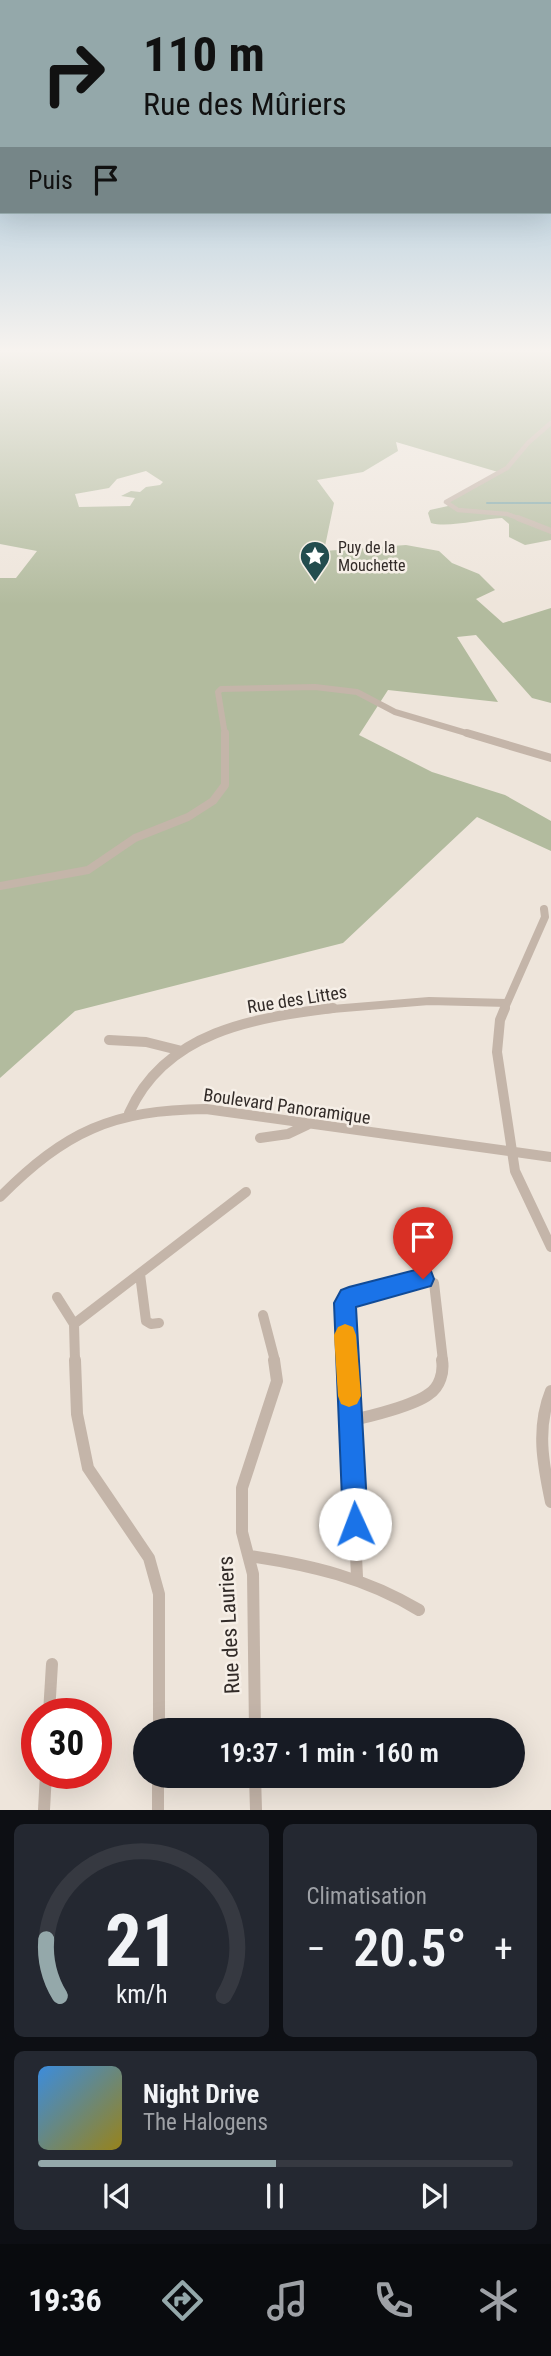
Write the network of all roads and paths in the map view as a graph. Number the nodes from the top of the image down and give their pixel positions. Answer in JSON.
{"nodes":[{"id":1,"x":537,"y":435,"type":"edge"},
{"id":2,"x":551,"y":531,"type":"edge"},
{"id":3,"x":551,"y":758,"type":"edge"},
{"id":4,"x":0,"y":887,"type":"edge"},
{"id":5,"x":544,"y":909,"type":"dead end"},
{"id":6,"x":507,"y":1003,"type":"junction"},
{"id":7,"x":109,"y":1040,"type":"dead end"},
{"id":8,"x":181,"y":1051,"type":"junction"},
{"id":9,"x":129,"y":1113,"type":"junction"},
{"id":10,"x":309,"y":1125,"type":"junction"},
{"id":11,"x":260,"y":1138,"type":"dead end"},
{"id":12,"x":512,"y":1153,"type":"junction"},
{"id":13,"x":551,"y":1157,"type":"edge"},
{"id":14,"x":246,"y":1192,"type":"dead end"},
{"id":15,"x":0,"y":1197,"type":"edge"},
{"id":16,"x":551,"y":1247,"type":"edge"},
{"id":17,"x":140,"y":1274,"type":"junction"},
{"id":18,"x":57,"y":1297,"type":"dead end"},
{"id":19,"x":263,"y":1315,"type":"dead end"},
{"id":20,"x":159,"y":1323,"type":"dead end"},
{"id":21,"x":74,"y":1324,"type":"junction"},
{"id":22,"x":551,"y":1391,"type":"edge"},
{"id":23,"x":351,"y":1420,"type":"junction"},
{"id":24,"x":551,"y":1502,"type":"edge"},
{"id":25,"x":250,"y":1556,"type":"junction"},
{"id":26,"x":357,"y":1577,"type":"junction"},
{"id":27,"x":418,"y":1610,"type":"dead end"},
{"id":28,"x":52,"y":1664,"type":"dead end"},
{"id":29,"x":50,"y":1698,"type":"edge"},
{"id":30,"x":159,"y":1718,"type":"edge"},
{"id":31,"x":255,"y":1718,"type":"edge"},
{"id":32,"x":158,"y":1788,"type":"edge"},
{"id":33,"x":255,"y":1788,"type":"edge"},
{"id":34,"x":45,"y":1789,"type":"edge"},
{"id":35,"x":44,"y":1810,"type":"edge"},
{"id":36,"x":158,"y":1810,"type":"edge"},
{"id":37,"x":256,"y":1810,"type":"edge"}],
"edges":[{"from":1,"to":2,"type":"street"},
{"from":3,"to":4,"type":"street"},
{"from":5,"to":6,"type":"street"},
{"from":6,"to":8,"type":"street","name":"Rue des Littes"},
{"from":6,"to":12,"type":"street"},
{"from":7,"to":8,"type":"street"},
{"from":8,"to":9,"type":"street","name":"Rue des Littes"},
{"from":9,"to":10,"type":"street","name":"Boulevard Panoramique"},
{"from":9,"to":15,"type":"street","name":"Boulevard Panoramique"},
{"from":10,"to":11,"type":"street"},
{"from":10,"to":12,"type":"street","name":"Boulevard Panoramique"},
{"from":12,"to":13,"type":"street","name":"Boulevard Panoramique"},
{"from":12,"to":16,"type":"street"},
{"from":14,"to":17,"type":"street"},
{"from":17,"to":20,"type":"street"},
{"from":17,"to":21,"type":"street"},
{"from":18,"to":21,"type":"street"},
{"from":19,"to":25,"type":"street","name":"Rue des Lauriers"},
{"from":21,"to":30,"type":"street"},
{"from":22,"to":24,"type":"street"},
{"from":23,"to":23,"type":"street"},
{"from":23,"to":26,"type":"street"},
{"from":25,"to":26,"type":"street"},
{"from":25,"to":31,"type":"street","name":"Rue des Lauriers"},
{"from":26,"to":27,"type":"street"},
{"from":28,"to":29,"type":"street"},
{"from":32,"to":36,"type":"street"},
{"from":33,"to":37,"type":"street"},
{"from":34,"to":35,"type":"street"}]}
